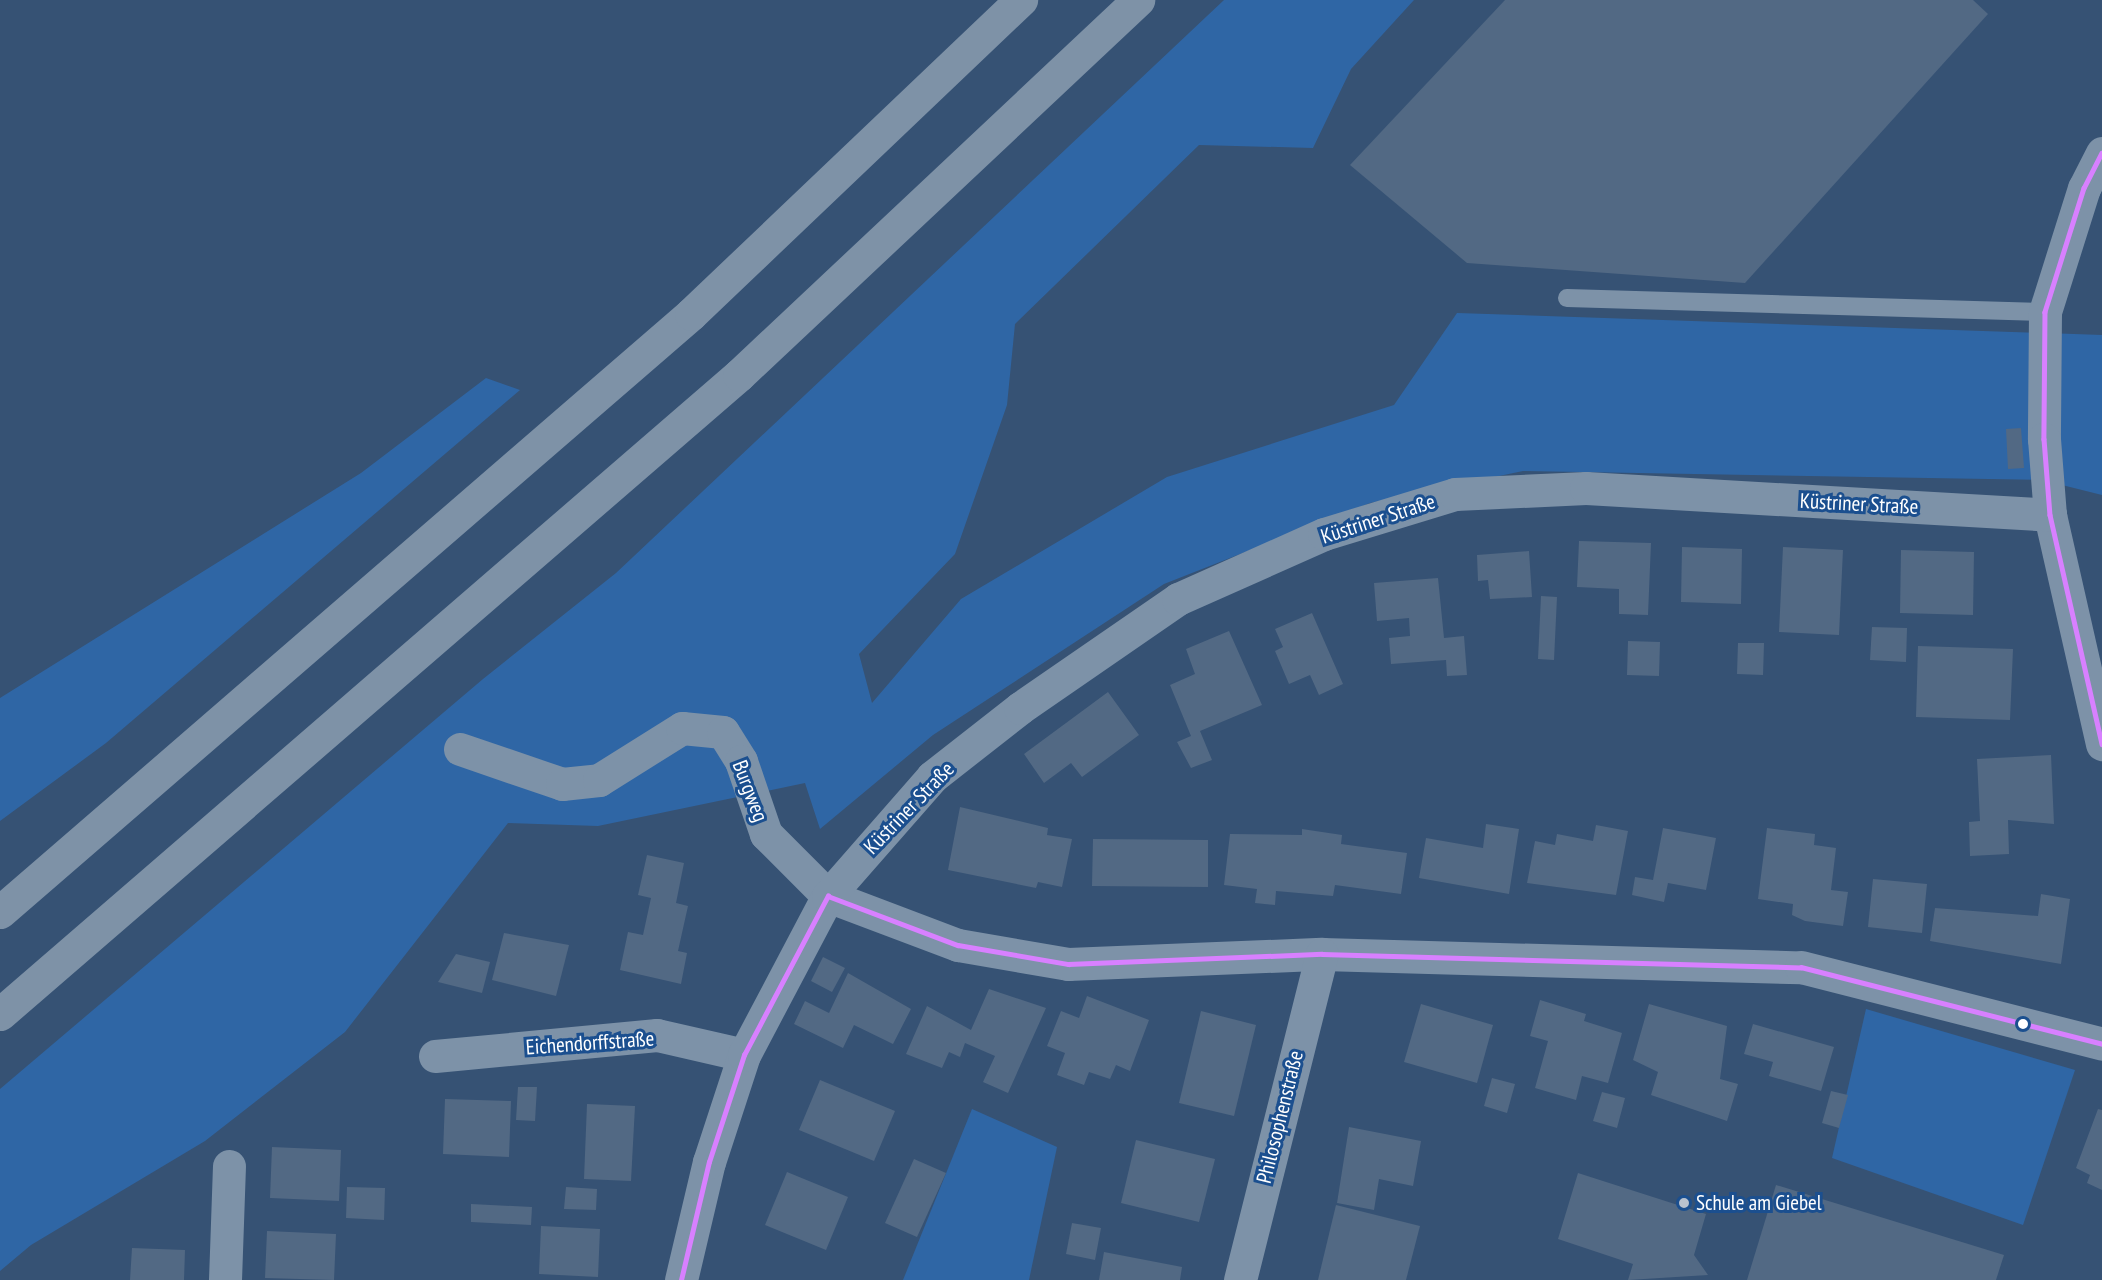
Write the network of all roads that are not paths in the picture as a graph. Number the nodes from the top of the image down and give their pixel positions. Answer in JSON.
{"nodes":[{"id":1,"x":1021,"y":0,"type":"edge"},
{"id":2,"x":1138,"y":0,"type":"edge"},
{"id":3,"x":2102,"y":153,"type":"edge"},
{"id":4,"x":1567,"y":298,"type":"dead end"},
{"id":5,"x":2045,"y":312,"type":"junction"},
{"id":6,"x":2050,"y":515,"type":"junction"},
{"id":7,"x":2101,"y":729,"type":"edge"},
{"id":8,"x":460,"y":749,"type":"dead end"},
{"id":9,"x":828,"y":896,"type":"junction"},
{"id":10,"x":0,"y":912,"type":"edge"},
{"id":11,"x":1322,"y":954,"type":"junction"},
{"id":12,"x":0,"y":1014,"type":"edge"},
{"id":13,"x":2102,"y":1044,"type":"edge"},
{"id":14,"x":744,"y":1055,"type":"junction"},
{"id":15,"x":435,"y":1056,"type":"dead end"},
{"id":16,"x":229,"y":1166,"type":"dead end"},
{"id":17,"x":225,"y":1280,"type":"edge"},
{"id":18,"x":681,"y":1280,"type":"edge"},
{"id":19,"x":1240,"y":1280,"type":"edge"}],
"edges":[{"from":1,"to":10,"type":"highway"},
{"from":2,"to":12,"type":"highway"},
{"from":3,"to":5,"type":"street"},
{"from":4,"to":5,"type":"lane"},
{"from":5,"to":6,"type":"street"},
{"from":6,"to":7,"type":"street"},
{"from":6,"to":9,"type":"street","name":"Küstriner Straße"},
{"from":8,"to":9,"type":"street","name":"Burgweg"},
{"from":9,"to":11,"type":"street","name":"Burgweg"},
{"from":9,"to":14,"type":"street"},
{"from":11,"to":13,"type":"street","name":"Burgweg"},
{"from":11,"to":19,"type":"street","name":"Philosophenstraße"},
{"from":14,"to":15,"type":"street","name":"Eichendorffstraße"},
{"from":14,"to":18,"type":"street"},
{"from":16,"to":17,"type":"street"}]}
